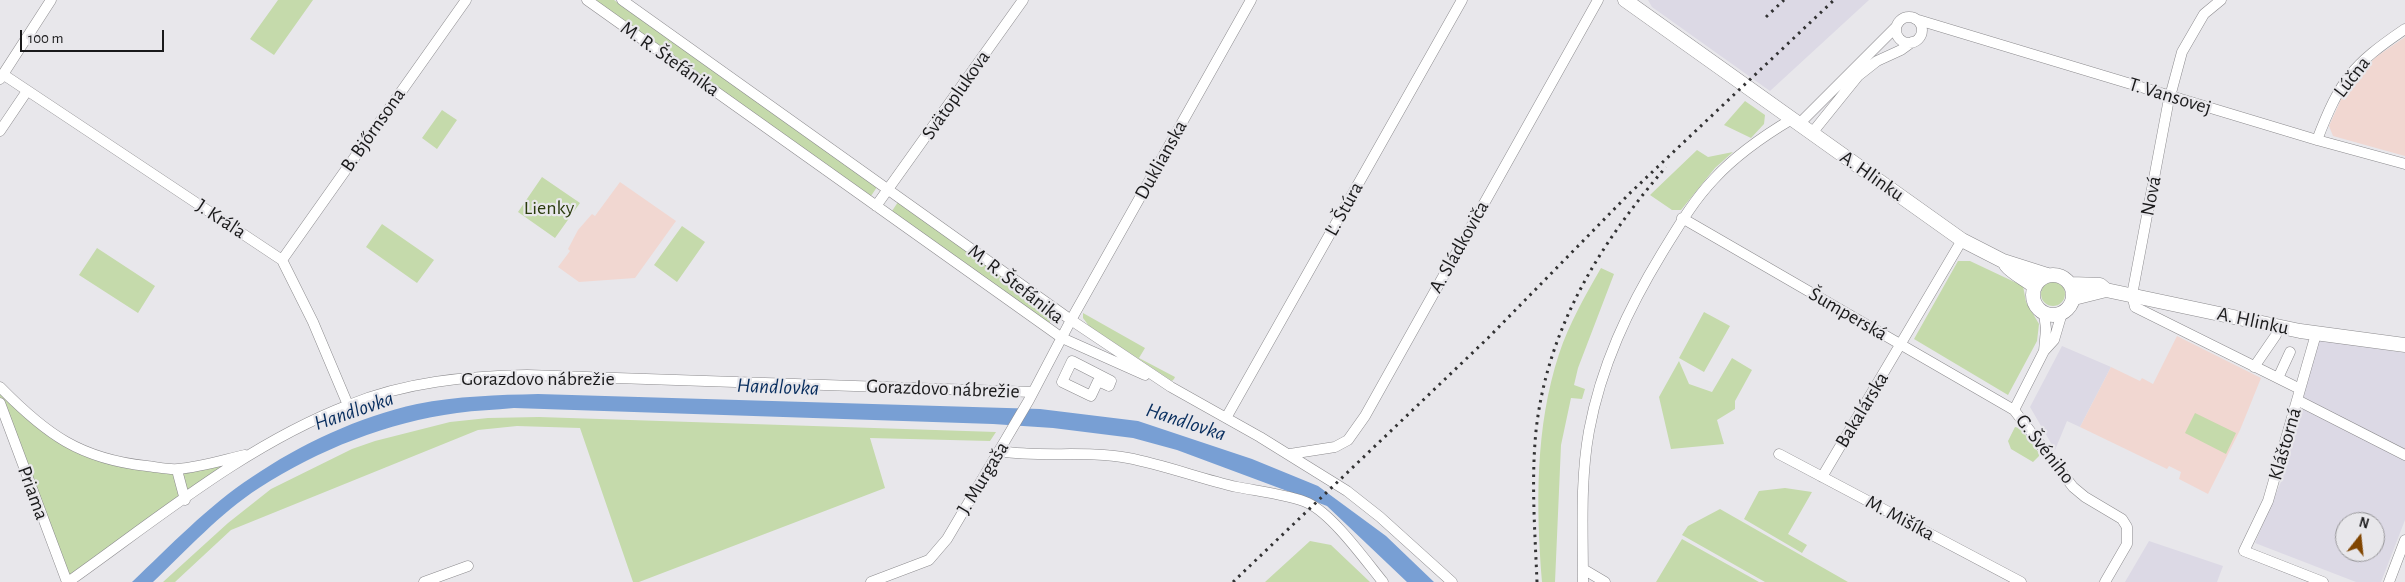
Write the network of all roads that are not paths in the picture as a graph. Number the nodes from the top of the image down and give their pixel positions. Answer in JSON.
{"nodes":[{"id":1,"x":51,"y":0,"type":"edge"},
{"id":2,"x":466,"y":0,"type":"edge"},
{"id":3,"x":586,"y":0,"type":"edge"},
{"id":4,"x":622,"y":0,"type":"edge"},
{"id":5,"x":1023,"y":0,"type":"edge"},
{"id":6,"x":1251,"y":0,"type":"edge"},
{"id":7,"x":1462,"y":0,"type":"edge"},
{"id":8,"x":1598,"y":0,"type":"edge"},
{"id":9,"x":1626,"y":0,"type":"edge"},
{"id":10,"x":2221,"y":0,"type":"edge"},
{"id":11,"x":1915,"y":19,"type":"junction"},
{"id":12,"x":1936,"y":25,"type":"junction"},
{"id":13,"x":1896,"y":26,"type":"junction"},
{"id":14,"x":2405,"y":29,"type":"edge"},
{"id":15,"x":1921,"y":33,"type":"junction"},
{"id":16,"x":1912,"y":42,"type":"junction"},
{"id":17,"x":2,"y":77,"type":"edge"},
{"id":18,"x":27,"y":91,"type":"junction"},
{"id":19,"x":2170,"y":97,"type":"junction"},
{"id":20,"x":1796,"y":121,"type":"junction"},
{"id":21,"x":0,"y":131,"type":"edge"},
{"id":22,"x":1812,"y":133,"type":"junction"},
{"id":23,"x":2317,"y":140,"type":"junction"},
{"id":24,"x":2405,"y":164,"type":"edge"},
{"id":25,"x":888,"y":189,"type":"junction"},
{"id":26,"x":876,"y":206,"type":"junction"},
{"id":27,"x":1682,"y":218,"type":"junction"},
{"id":28,"x":1962,"y":240,"type":"junction"},
{"id":29,"x":282,"y":260,"type":"junction"},
{"id":30,"x":2003,"y":261,"type":"junction"},
{"id":31,"x":2047,"y":276,"type":"junction"},
{"id":32,"x":2071,"y":284,"type":"junction"},
{"id":33,"x":2035,"y":287,"type":"junction"},
{"id":34,"x":2106,"y":290,"type":"junction"},
{"id":35,"x":2132,"y":295,"type":"junction"},
{"id":36,"x":2074,"y":298,"type":"junction"},
{"id":37,"x":2044,"y":313,"type":"junction"},
{"id":38,"x":2062,"y":313,"type":"junction"},
{"id":39,"x":1071,"y":320,"type":"junction"},
{"id":40,"x":2316,"y":334,"type":"junction"},
{"id":41,"x":2276,"y":335,"type":"dead end"},
{"id":42,"x":1062,"y":338,"type":"junction"},
{"id":43,"x":1901,"y":344,"type":"junction"},
{"id":44,"x":2405,"y":345,"type":"edge"},
{"id":45,"x":2044,"y":351,"type":"junction"},
{"id":46,"x":2290,"y":352,"type":"dead end"},
{"id":47,"x":2254,"y":367,"type":"junction"},
{"id":48,"x":2278,"y":378,"type":"junction"},
{"id":49,"x":0,"y":387,"type":"edge"},
{"id":50,"x":1171,"y":387,"type":"junction"},
{"id":51,"x":2300,"y":389,"type":"junction"},
{"id":52,"x":1031,"y":396,"type":"junction"},
{"id":53,"x":1091,"y":396,"type":"joint"},
{"id":54,"x":2297,"y":400,"type":"junction"},
{"id":55,"x":0,"y":403,"type":"edge"},
{"id":56,"x":348,"y":405,"type":"junction"},
{"id":57,"x":2014,"y":410,"type":"junction"},
{"id":58,"x":1226,"y":418,"type":"junction"},
{"id":59,"x":999,"y":451,"type":"junction"},
{"id":60,"x":248,"y":454,"type":"junction"},
{"id":61,"x":1290,"y":454,"type":"junction"},
{"id":62,"x":1779,"y":454,"type":"dead end"},
{"id":63,"x":2405,"y":455,"type":"edge"},
{"id":64,"x":177,"y":470,"type":"junction"},
{"id":65,"x":1822,"y":477,"type":"junction"},
{"id":66,"x":185,"y":500,"type":"junction"},
{"id":67,"x":2405,"y":540,"type":"edge"},
{"id":68,"x":468,"y":566,"type":"dead end"},
{"id":69,"x":1583,"y":569,"type":"junction"},
{"id":70,"x":68,"y":582,"type":"edge"},
{"id":71,"x":424,"y":582,"type":"edge"},
{"id":72,"x":871,"y":582,"type":"edge"},
{"id":73,"x":1383,"y":582,"type":"edge"},
{"id":74,"x":1452,"y":582,"type":"edge"},
{"id":75,"x":1583,"y":582,"type":"edge"},
{"id":76,"x":1605,"y":582,"type":"edge"},
{"id":77,"x":2021,"y":582,"type":"edge"},
{"id":78,"x":2104,"y":582,"type":"edge"},
{"id":79,"x":2323,"y":582,"type":"edge"},
{"id":80,"x":2389,"y":582,"type":"edge"}],
"edges":[{"from":1,"to":17,"type":"street"},
{"from":2,"to":29,"type":"street","name":"B. Bjőrnsona"},
{"from":3,"to":26,"type":"street","name":"M. R. Štefánika"},
{"from":4,"to":25,"type":"street","name":"M. R. Štefánika"},
{"from":5,"to":25,"type":"street","name":"Svätoplukova"},
{"from":6,"to":39,"type":"street","name":"Duklianska"},
{"from":7,"to":58,"type":"street","name":"Ľ. Štúra"},
{"from":8,"to":61,"type":"street","name":"A. Sládkoviča"},
{"from":9,"to":20,"type":"street","name":"A. Hlinku"},
{"from":10,"to":19,"type":"street","name":"Nová"},
{"from":11,"to":12,"type":"street","name":"T. Vansovej"},
{"from":11,"to":13,"type":"street"},
{"from":11,"to":15,"type":"street"},
{"from":12,"to":15,"type":"street"},
{"from":12,"to":19,"type":"street","name":"T. Vansovej"},
{"from":13,"to":16,"type":"street"},
{"from":13,"to":20,"type":"street"},
{"from":14,"to":23,"type":"street","name":"Lúčna"},
{"from":15,"to":16,"type":"street"},
{"from":16,"to":22,"type":"street"},
{"from":17,"to":18,"type":"street","name":"J. Kráľa"},
{"from":18,"to":21,"type":"street"},
{"from":18,"to":29,"type":"street","name":"J. Kráľa"},
{"from":19,"to":23,"type":"street","name":"T. Vansovej"},
{"from":19,"to":35,"type":"street","name":"Nová"},
{"from":20,"to":22,"type":"street","name":"A. Hlinku"},
{"from":20,"to":27,"type":"street"},
{"from":22,"to":28,"type":"street","name":"A. Hlinku"},
{"from":23,"to":24,"type":"street","name":"T. Vansovej"},
{"from":25,"to":26,"type":"street"},
{"from":25,"to":39,"type":"street","name":"M. R. Štefánika"},
{"from":26,"to":42,"type":"street","name":"M. R. Štefánika"},
{"from":27,"to":43,"type":"street","name":"Šumperská"},
{"from":27,"to":69,"type":"street"},
{"from":28,"to":30,"type":"street","name":"A. Hlinku"},
{"from":28,"to":43,"type":"street","name":"Bakalárska"},
{"from":29,"to":56,"type":"street","name":"J. Kráľa"},
{"from":30,"to":31,"type":"street","name":"A. Hlinku"},
{"from":30,"to":33,"type":"street","name":"A. Hlinku"},
{"from":31,"to":32,"type":"street","name":"A. Hlinku"},
{"from":31,"to":33,"type":"street"},
{"from":32,"to":34,"type":"street","name":"A. Hlinku"},
{"from":32,"to":36,"type":"street"},
{"from":33,"to":37,"type":"street"},
{"from":34,"to":35,"type":"street","name":"A. Hlinku"},
{"from":34,"to":36,"type":"street","name":"A. Hlinku"},
{"from":35,"to":40,"type":"street","name":"A. Hlinku"},
{"from":35,"to":47,"type":"street","name":"A. Hlinku"},
{"from":36,"to":38,"type":"street"},
{"from":37,"to":38,"type":"street"},
{"from":37,"to":45,"type":"street","name":"G. Švéniho"},
{"from":38,"to":45,"type":"street","name":"G. Švéniho"},
{"from":39,"to":42,"type":"street","name":"M. R. Štefánika"},
{"from":39,"to":50,"type":"street"},
{"from":40,"to":44,"type":"street","name":"A. Hlinku"},
{"from":40,"to":51,"type":"street","name":"Kláštorná"},
{"from":41,"to":47,"type":"street","name":"A. Hlinku"},
{"from":42,"to":50,"type":"street"},
{"from":42,"to":52,"type":"street","name":"J. Murgaša"},
{"from":43,"to":57,"type":"street","name":"Šumperská"},
{"from":43,"to":65,"type":"street","name":"Bakalárska"},
{"from":45,"to":57,"type":"street","name":"G. Švéniho"},
{"from":46,"to":48,"type":"street"},
{"from":47,"to":48,"type":"street"},
{"from":48,"to":51,"type":"street"},
{"from":49,"to":64,"type":"street"},
{"from":50,"to":58,"type":"street"},
{"from":51,"to":54,"type":"street","name":"Kláštorná"},
{"from":52,"to":56,"type":"street","name":"Gorazdovo nábrežie"},
{"from":52,"to":59,"type":"street","name":"J. Murgaša"},
{"from":53,"to":53,"type":"street"},
{"from":54,"to":63,"type":"street"},
{"from":54,"to":79,"type":"street","name":"Kláštorná"},
{"from":55,"to":70,"type":"street","name":"Priama"},
{"from":56,"to":60,"type":"street","name":"Gorazdovo nábrežie"},
{"from":57,"to":78,"type":"street","name":"G. Švéniho"},
{"from":58,"to":61,"type":"street"},
{"from":59,"to":72,"type":"street","name":"J. Murgaša"},
{"from":59,"to":73,"type":"street"},
{"from":60,"to":64,"type":"street"},
{"from":60,"to":66,"type":"street","name":"Gorazdovo nábrežie"},
{"from":61,"to":74,"type":"street"},
{"from":62,"to":65,"type":"street","name":"M. Mišíka"},
{"from":64,"to":66,"type":"street"},
{"from":65,"to":77,"type":"street","name":"M. Mišíka"},
{"from":66,"to":70,"type":"street","name":"Gorazdovo nábrežie"},
{"from":67,"to":80,"type":"street"},
{"from":68,"to":71,"type":"street"},
{"from":69,"to":75,"type":"street"},
{"from":69,"to":76,"type":"street"}]}
